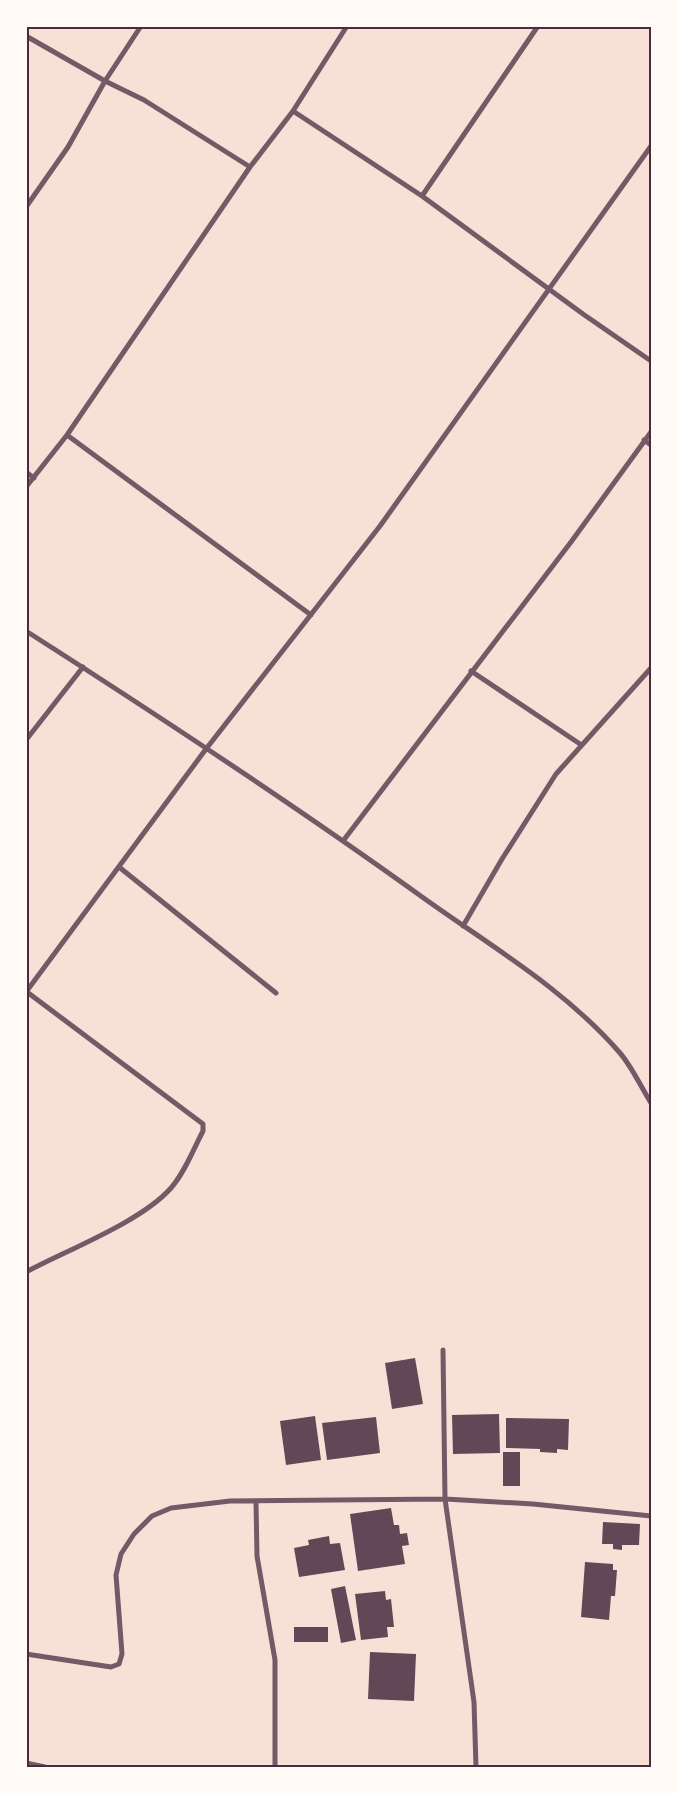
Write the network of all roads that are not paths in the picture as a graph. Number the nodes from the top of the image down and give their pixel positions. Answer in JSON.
{"nodes":[{"id":1,"x":141,"y":26,"type":"edge"},
{"id":2,"x":347,"y":26,"type":"edge"},
{"id":3,"x":538,"y":26,"type":"edge"},
{"id":4,"x":26,"y":36,"type":"edge"},
{"id":5,"x":105,"y":81,"type":"junction"},
{"id":6,"x":293,"y":111,"type":"junction"},
{"id":7,"x":651,"y":146,"type":"edge"},
{"id":8,"x":250,"y":167,"type":"junction"},
{"id":9,"x":422,"y":196,"type":"junction"},
{"id":10,"x":26,"y":207,"type":"edge"},
{"id":11,"x":550,"y":290,"type":"junction"},
{"id":12,"x":651,"y":362,"type":"edge"},
{"id":13,"x":651,"y":432,"type":"edge"},
{"id":14,"x":66,"y":436,"type":"junction"},
{"id":15,"x":644,"y":440,"type":"junction"},
{"id":16,"x":651,"y":445,"type":"edge"},
{"id":17,"x":26,"y":472,"type":"edge"},
{"id":18,"x":34,"y":478,"type":"junction"},
{"id":19,"x":26,"y":487,"type":"edge"},
{"id":20,"x":311,"y":615,"type":"junction"},
{"id":21,"x":26,"y":631,"type":"edge"},
{"id":22,"x":83,"y":667,"type":"junction"},
{"id":23,"x":651,"y":668,"type":"edge"},
{"id":24,"x":471,"y":671,"type":"junction"},
{"id":25,"x":26,"y":740,"type":"edge"},
{"id":26,"x":580,"y":744,"type":"junction"},
{"id":27,"x":206,"y":749,"type":"junction"},
{"id":28,"x":343,"y":841,"type":"junction"},
{"id":29,"x":119,"y":867,"type":"junction"},
{"id":30,"x":463,"y":926,"type":"junction"},
{"id":31,"x":26,"y":992,"type":"edge"},
{"id":32,"x":276,"y":993,"type":"dead end"},
{"id":33,"x":651,"y":1103,"type":"edge"},
{"id":34,"x":26,"y":1272,"type":"edge"},
{"id":35,"x":443,"y":1350,"type":"dead end"},
{"id":36,"x":445,"y":1499,"type":"junction"},
{"id":37,"x":256,"y":1502,"type":"junction"},
{"id":38,"x":651,"y":1516,"type":"edge"},
{"id":39,"x":26,"y":1654,"type":"edge"},
{"id":40,"x":26,"y":1763,"type":"edge"},
{"id":41,"x":46,"y":1767,"type":"edge"},
{"id":42,"x":276,"y":1767,"type":"edge"},
{"id":43,"x":476,"y":1767,"type":"edge"}],
"edges":[{"from":1,"to":5,"type":"street"},
{"from":2,"to":6,"type":"street"},
{"from":3,"to":9,"type":"street"},
{"from":4,"to":5,"type":"street"},
{"from":5,"to":8,"type":"street"},
{"from":5,"to":10,"type":"street"},
{"from":6,"to":8,"type":"street"},
{"from":6,"to":9,"type":"street"},
{"from":7,"to":11,"type":"street"},
{"from":8,"to":14,"type":"street"},
{"from":9,"to":11,"type":"street"},
{"from":11,"to":12,"type":"street"},
{"from":11,"to":20,"type":"street"},
{"from":13,"to":15,"type":"street"},
{"from":14,"to":18,"type":"street"},
{"from":14,"to":20,"type":"street"},
{"from":15,"to":16,"type":"street"},
{"from":15,"to":24,"type":"street"},
{"from":17,"to":18,"type":"street"},
{"from":18,"to":19,"type":"street"},
{"from":20,"to":27,"type":"street"},
{"from":21,"to":22,"type":"street"},
{"from":22,"to":25,"type":"street"},
{"from":22,"to":27,"type":"street"},
{"from":23,"to":26,"type":"street"},
{"from":24,"to":26,"type":"street"},
{"from":24,"to":28,"type":"street"},
{"from":26,"to":30,"type":"street"},
{"from":27,"to":28,"type":"street"},
{"from":27,"to":29,"type":"street"},
{"from":28,"to":30,"type":"street"},
{"from":29,"to":31,"type":"street"},
{"from":29,"to":32,"type":"street"},
{"from":30,"to":33,"type":"street"},
{"from":31,"to":34,"type":"street"},
{"from":35,"to":36,"type":"street"},
{"from":36,"to":37,"type":"street"},
{"from":36,"to":38,"type":"street"},
{"from":36,"to":43,"type":"street"},
{"from":37,"to":39,"type":"street"},
{"from":37,"to":42,"type":"street"},
{"from":40,"to":41,"type":"street"}]}
